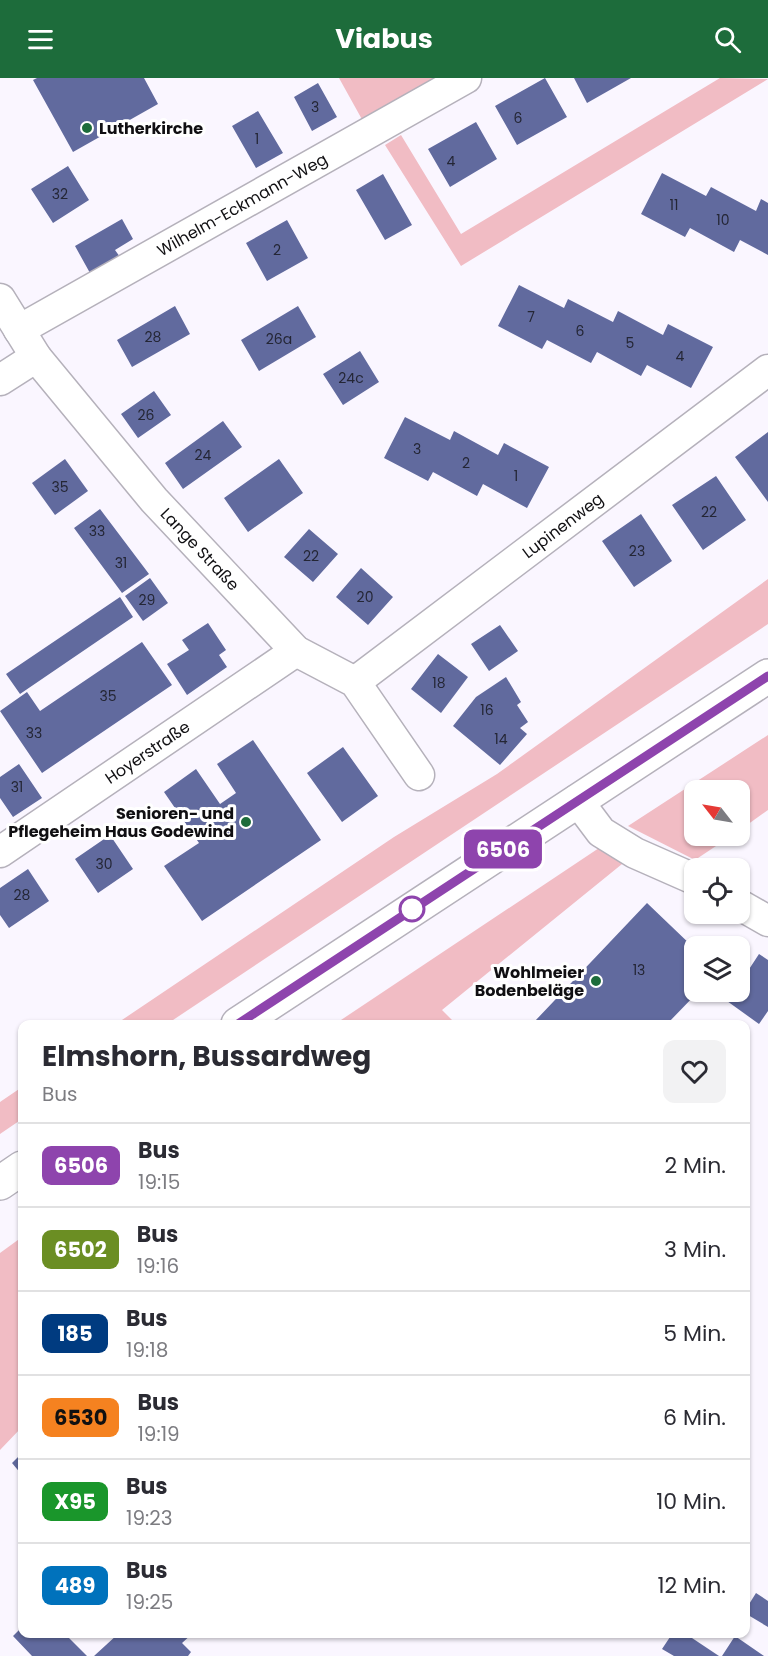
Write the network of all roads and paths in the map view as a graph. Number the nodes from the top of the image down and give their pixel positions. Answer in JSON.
{"nodes":[{"id":1,"x":466,"y":78,"type":"edge"},
{"id":2,"x":0,"y":299,"type":"edge"},
{"id":3,"x":19,"y":330,"type":"junction"},
{"id":4,"x":36,"y":357,"type":"junction"},
{"id":5,"x":768,"y":370,"type":"edge"},
{"id":6,"x":0,"y":380,"type":"edge"},
{"id":7,"x":296,"y":651,"type":"junction"},
{"id":8,"x":768,"y":676,"type":"edge"},
{"id":9,"x":355,"y":682,"type":"junction"},
{"id":10,"x":419,"y":775,"type":"dead end"},
{"id":11,"x":577,"y":800,"type":"junction"},
{"id":12,"x":0,"y":852,"type":"edge"},
{"id":13,"x":684,"y":875,"type":"edge"},
{"id":14,"x":750,"y":911,"type":"edge"},
{"id":15,"x":768,"y":921,"type":"edge"},
{"id":16,"x":244,"y":1020,"type":"edge"},
{"id":17,"x":18,"y":1171,"type":"edge"},
{"id":18,"x":0,"y":1183,"type":"edge"}],
"edges":[{"from":1,"to":3,"type":"street","name":"Wilhelm-Eckmann-Weg"},
{"from":2,"to":3,"type":"street","name":"Lange Straße"},
{"from":3,"to":4,"type":"street","name":"Lange Straße"},
{"from":4,"to":6,"type":"street"},
{"from":4,"to":7,"type":"street","name":"Lange Straße"},
{"from":5,"to":9,"type":"street","name":"Lupinenweg"},
{"from":7,"to":9,"type":"street","name":"Lange Straße"},
{"from":7,"to":12,"type":"street","name":"Hoyerstraße"},
{"from":8,"to":11,"type":"main road"},
{"from":9,"to":10,"type":"street","name":"Lange Straße"},
{"from":11,"to":13,"type":"street"},
{"from":11,"to":16,"type":"main road"},
{"from":14,"to":15,"type":"street"},
{"from":17,"to":18,"type":"main road"}]}
